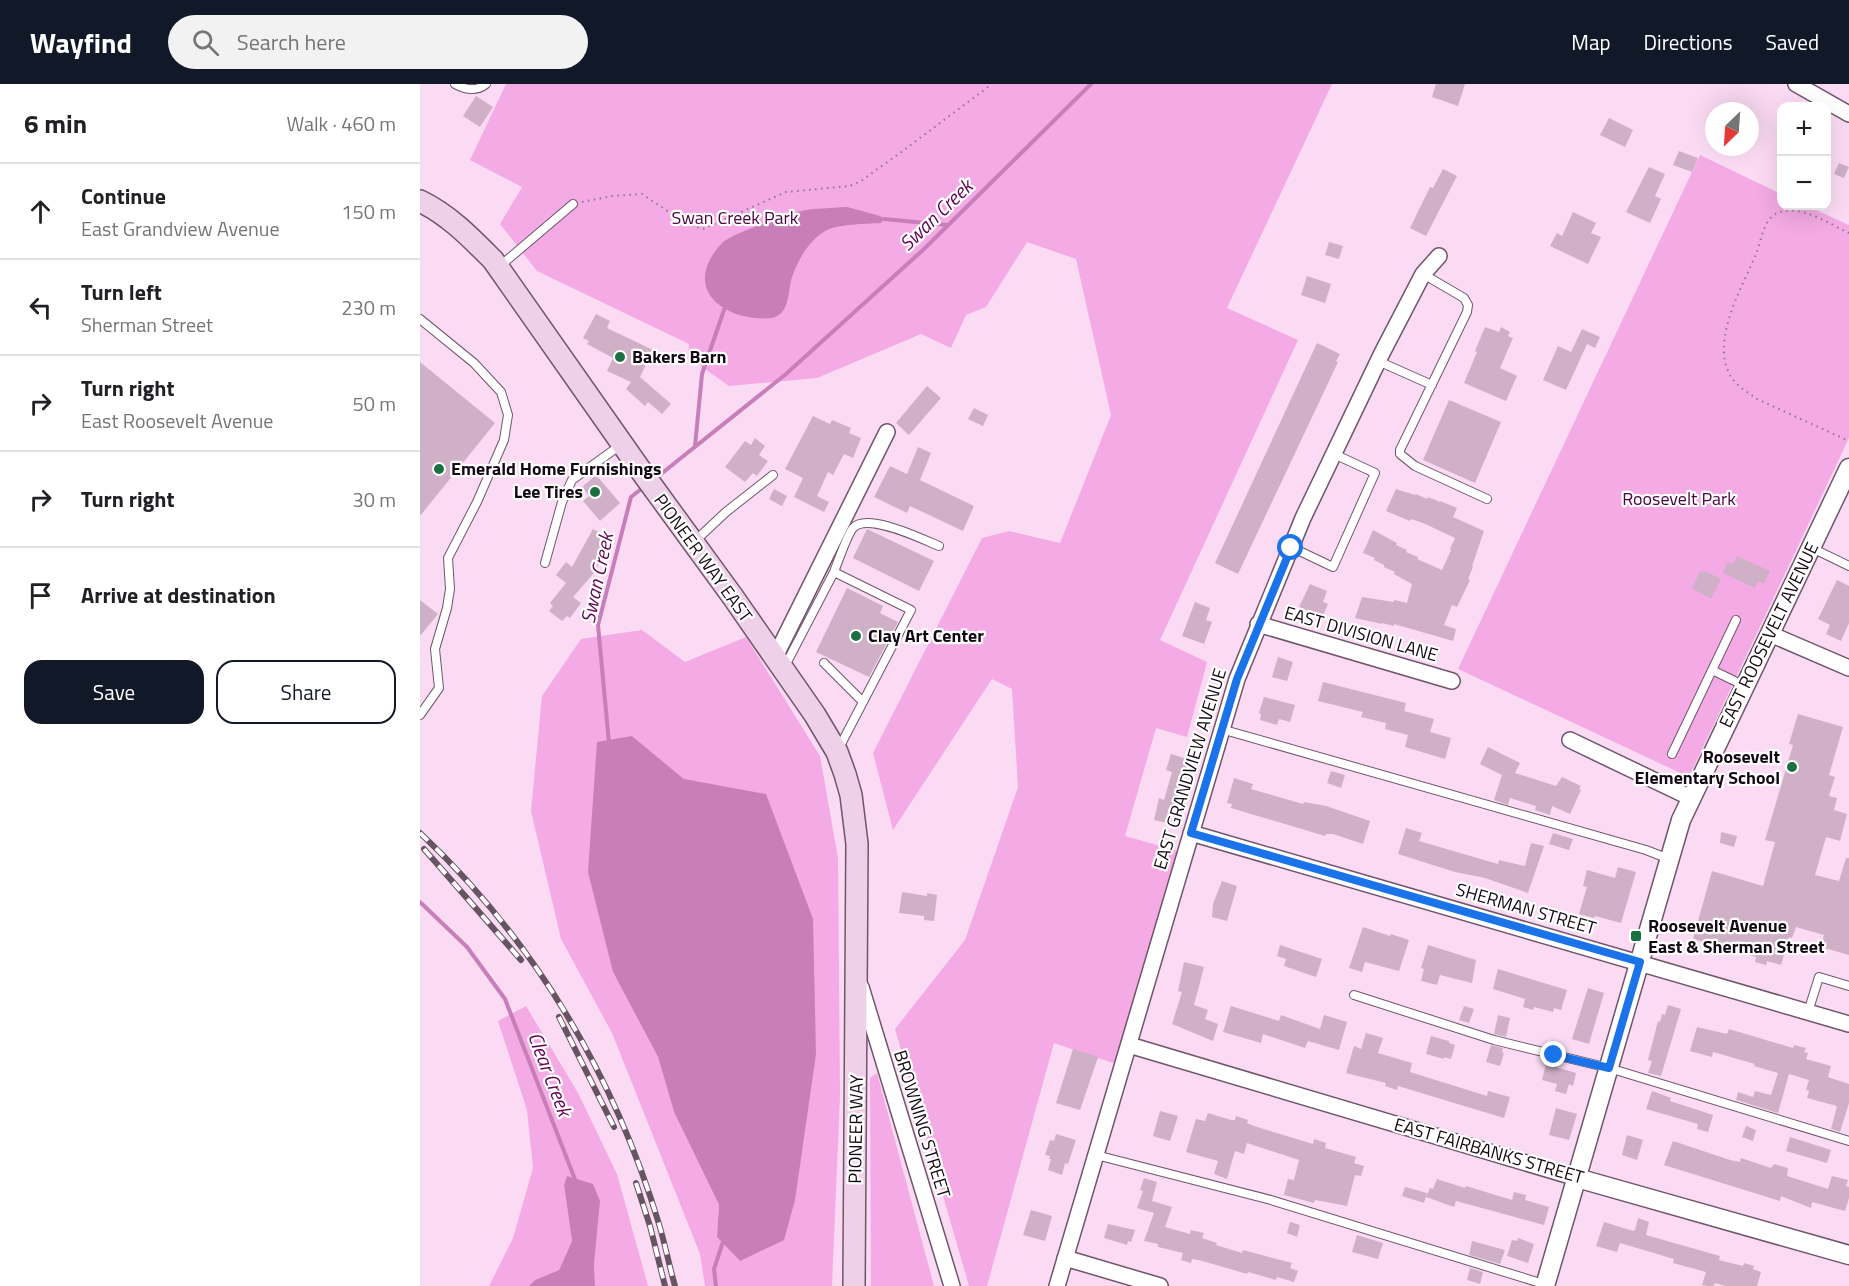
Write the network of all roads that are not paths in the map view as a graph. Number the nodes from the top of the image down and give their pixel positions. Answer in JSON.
{"nodes":[{"id":1,"x":455,"y":84,"type":"edge"},
{"id":2,"x":486,"y":84,"type":"edge"},
{"id":3,"x":1796,"y":84,"type":"edge"},
{"id":4,"x":1849,"y":114,"type":"edge"},
{"id":5,"x":420,"y":201,"type":"edge"},
{"id":6,"x":573,"y":204,"type":"road end"},
{"id":7,"x":1439,"y":256,"type":"dead end"},
{"id":8,"x":498,"y":267,"type":"junction"},
{"id":9,"x":1423,"y":274,"type":"junction"},
{"id":10,"x":420,"y":319,"type":"edge"},
{"id":11,"x":1378,"y":361,"type":"junction"},
{"id":12,"x":1431,"y":385,"type":"junction"},
{"id":13,"x":887,"y":432,"type":"dead end"},
{"id":14,"x":622,"y":444,"type":"junction"},
{"id":15,"x":1334,"y":454,"type":"junction"},
{"id":16,"x":1849,"y":468,"type":"edge"},
{"id":17,"x":773,"y":475,"type":"dead end"},
{"id":18,"x":1486,"y":499,"type":"dead end"},
{"id":19,"x":693,"y":543,"type":"junction"},
{"id":20,"x":939,"y":546,"type":"dead end"},
{"id":21,"x":1811,"y":547,"type":"junction"},
{"id":22,"x":1291,"y":548,"type":"junction"},
{"id":23,"x":545,"y":563,"type":"dead end"},
{"id":24,"x":1849,"y":566,"type":"edge"},
{"id":25,"x":834,"y":572,"type":"junction"},
{"id":26,"x":1736,"y":620,"type":"dead end"},
{"id":27,"x":1258,"y":624,"type":"junction"},
{"id":28,"x":1770,"y":634,"type":"junction"},
{"id":29,"x":779,"y":663,"type":"junction"},
{"id":30,"x":824,"y":663,"type":"dead end"},
{"id":31,"x":1849,"y":668,"type":"edge"},
{"id":32,"x":1713,"y":670,"type":"junction"},
{"id":33,"x":1452,"y":681,"type":"dead end"},
{"id":34,"x":1745,"y":686,"type":"junction"},
{"id":35,"x":863,"y":702,"type":"junction"},
{"id":36,"x":420,"y":715,"type":"edge"},
{"id":37,"x":1221,"y":729,"type":"junction"},
{"id":38,"x":1570,"y":740,"type":"dead end"},
{"id":39,"x":837,"y":752,"type":"junction"},
{"id":40,"x":1672,"y":754,"type":"dead end"},
{"id":41,"x":1691,"y":798,"type":"junction"},
{"id":42,"x":1191,"y":833,"type":"junction"},
{"id":43,"x":1670,"y":859,"type":"junction"},
{"id":44,"x":1640,"y":962,"type":"junction"},
{"id":45,"x":857,"y":973,"type":"junction"},
{"id":46,"x":1849,"y":986,"type":"edge"},
{"id":47,"x":1354,"y":995,"type":"dead end"},
{"id":48,"x":1808,"y":1012,"type":"junction"},
{"id":49,"x":1849,"y":1024,"type":"edge"},
{"id":50,"x":1129,"y":1045,"type":"junction"},
{"id":51,"x":1609,"y":1068,"type":"junction"},
{"id":52,"x":1849,"y":1141,"type":"edge"},
{"id":53,"x":1096,"y":1155,"type":"junction"},
{"id":54,"x":1577,"y":1178,"type":"junction"},
{"id":55,"x":1849,"y":1256,"type":"edge"},
{"id":56,"x":1065,"y":1258,"type":"junction"},
{"id":57,"x":854,"y":1286,"type":"edge"},
{"id":58,"x":952,"y":1286,"type":"edge"},
{"id":59,"x":1058,"y":1286,"type":"edge"},
{"id":60,"x":1160,"y":1286,"type":"edge"},
{"id":61,"x":1546,"y":1286,"type":"edge"}],
"edges":[{"from":1,"to":2,"type":"lane"},
{"from":3,"to":4,"type":"street"},
{"from":5,"to":8,"type":"main road","name":"PIONEER WAY EAST"},
{"from":6,"to":8,"type":"lane"},
{"from":7,"to":9,"type":"street","name":"EAST GRANDVIEW AVENUE"},
{"from":8,"to":14,"type":"main road","name":"PIONEER WAY EAST"},
{"from":9,"to":11,"type":"street","name":"EAST GRANDVIEW AVENUE"},
{"from":9,"to":12,"type":"lane"},
{"from":10,"to":36,"type":"lane"},
{"from":11,"to":12,"type":"lane"},
{"from":11,"to":15,"type":"street","name":"EAST GRANDVIEW AVENUE"},
{"from":12,"to":18,"type":"lane"},
{"from":13,"to":29,"type":"street"},
{"from":14,"to":19,"type":"main road","name":"PIONEER WAY EAST"},
{"from":14,"to":23,"type":"lane"},
{"from":15,"to":22,"type":"street","name":"EAST GRANDVIEW AVENUE"},
{"from":15,"to":22,"type":"lane"},
{"from":16,"to":21,"type":"street","name":"EAST ROOSEVELT AVENUE"},
{"from":17,"to":19,"type":"lane"},
{"from":19,"to":29,"type":"main road","name":"PIONEER WAY EAST"},
{"from":20,"to":25,"type":"lane"},
{"from":21,"to":24,"type":"lane"},
{"from":21,"to":28,"type":"street","name":"EAST ROOSEVELT AVENUE"},
{"from":22,"to":27,"type":"street","name":"EAST GRANDVIEW AVENUE"},
{"from":25,"to":29,"type":"lane"},
{"from":25,"to":35,"type":"lane"},
{"from":26,"to":32,"type":"lane"},
{"from":27,"to":33,"type":"street","name":"EAST DIVISION LANE"},
{"from":27,"to":37,"type":"street","name":"EAST GRANDVIEW AVENUE"},
{"from":28,"to":31,"type":"street"},
{"from":28,"to":34,"type":"street","name":"EAST ROOSEVELT AVENUE"},
{"from":29,"to":39,"type":"main road","name":"PIONEER WAY EAST"},
{"from":30,"to":35,"type":"lane"},
{"from":32,"to":34,"type":"lane"},
{"from":32,"to":40,"type":"lane"},
{"from":34,"to":41,"type":"street","name":"EAST ROOSEVELT AVENUE"},
{"from":35,"to":39,"type":"lane"},
{"from":37,"to":42,"type":"street","name":"EAST GRANDVIEW AVENUE"},
{"from":37,"to":43,"type":"lane"},
{"from":38,"to":41,"type":"street"},
{"from":39,"to":45,"type":"main road","name":"PIONEER WAY EAST"},
{"from":41,"to":43,"type":"street","name":"EAST ROOSEVELT AVENUE"},
{"from":42,"to":44,"type":"street","name":"SHERMAN STREET"},
{"from":42,"to":50,"type":"street","name":"EAST GRANDVIEW AVENUE"},
{"from":43,"to":44,"type":"street","name":"EAST ROOSEVELT AVENUE"},
{"from":44,"to":48,"type":"street","name":"SHERMAN STREET"},
{"from":44,"to":51,"type":"street","name":"EAST ROOSEVELT AVENUE"},
{"from":45,"to":57,"type":"main road","name":"PIONEER WAY"},
{"from":45,"to":58,"type":"street","name":"BROWNING STREET"},
{"from":46,"to":48,"type":"lane"},
{"from":47,"to":51,"type":"lane"},
{"from":48,"to":49,"type":"street","name":"SHERMAN STREET"},
{"from":50,"to":53,"type":"street","name":"EAST GRANDVIEW AVENUE"},
{"from":50,"to":54,"type":"street","name":"EAST FAIRBANKS STREET"},
{"from":51,"to":52,"type":"lane"},
{"from":51,"to":54,"type":"street","name":"EAST ROOSEVELT AVENUE"},
{"from":53,"to":56,"type":"street","name":"EAST GRANDVIEW AVENUE"},
{"from":53,"to":61,"type":"lane"},
{"from":54,"to":55,"type":"street","name":"EAST FAIRBANKS STREET"},
{"from":54,"to":61,"type":"street","name":"EAST ROOSEVELT AVENUE"},
{"from":56,"to":59,"type":"street","name":"EAST GRANDVIEW AVENUE"},
{"from":56,"to":60,"type":"street"}]}
